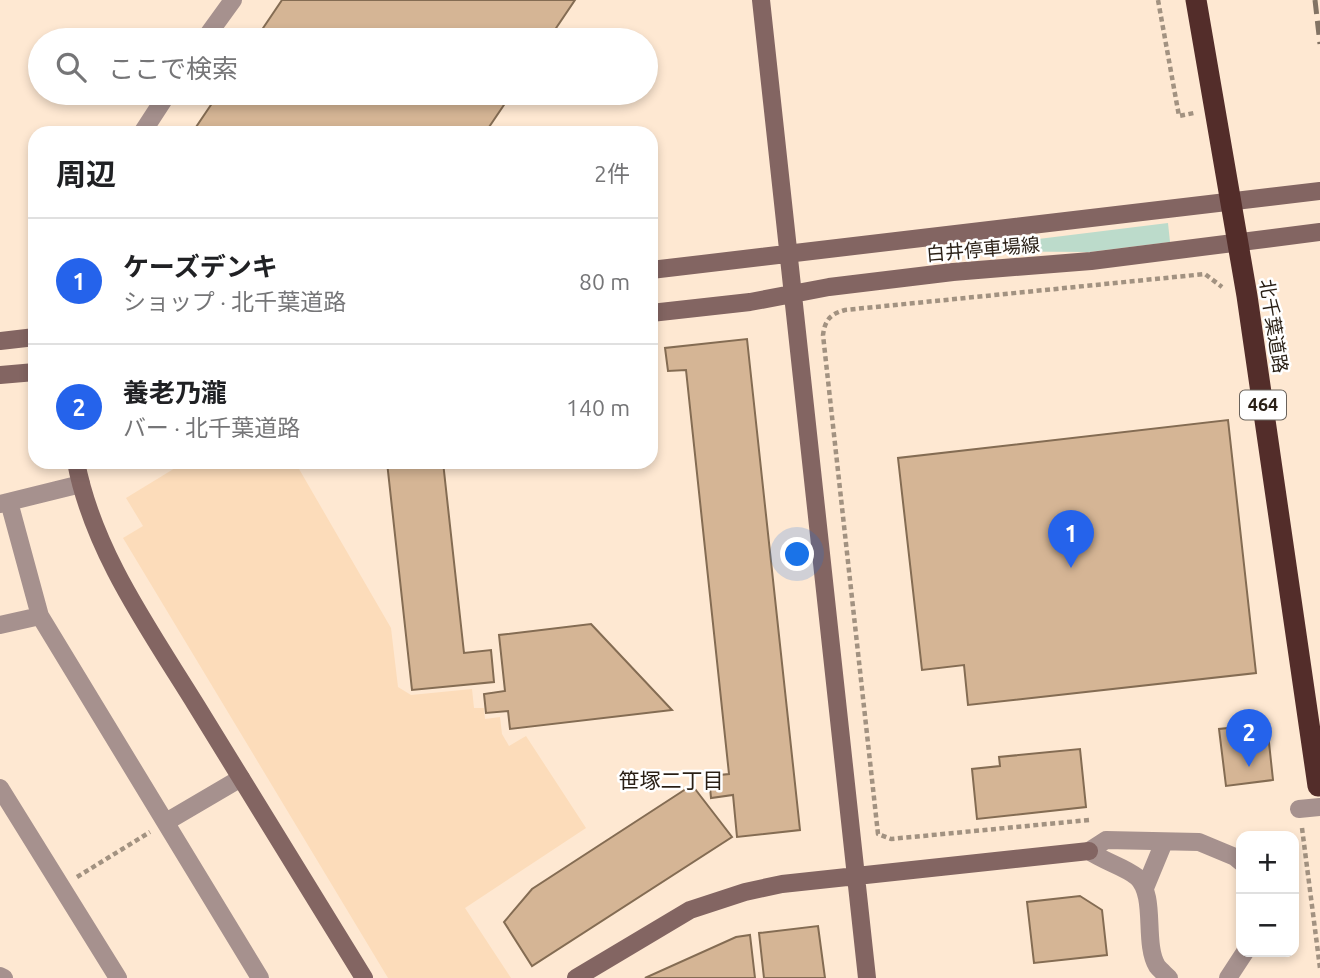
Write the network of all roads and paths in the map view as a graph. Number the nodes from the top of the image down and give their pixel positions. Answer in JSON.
{"nodes":[{"id":1,"x":761,"y":0,"type":"edge"},
{"id":2,"x":1158,"y":0,"type":"edge"},
{"id":3,"x":1196,"y":0,"type":"edge"},
{"id":4,"x":226,"y":3,"type":"edge"},
{"id":5,"x":211,"y":28,"type":"edge"},
{"id":6,"x":160,"y":105,"type":"edge"},
{"id":7,"x":1194,"y":113,"type":"dead end"},
{"id":8,"x":147,"y":126,"type":"edge"},
{"id":9,"x":1320,"y":191,"type":"edge"},
{"id":10,"x":1240,"y":200,"type":"junction"},
{"id":11,"x":1320,"y":232,"type":"edge"},
{"id":12,"x":1247,"y":241,"type":"junction"},
{"id":13,"x":789,"y":253,"type":"junction"},
{"id":14,"x":658,"y":269,"type":"edge"},
{"id":15,"x":1224,"y":289,"type":"dead end"},
{"id":16,"x":793,"y":294,"type":"junction"},
{"id":17,"x":658,"y":312,"type":"edge"},
{"id":18,"x":28,"y":338,"type":"edge"},
{"id":19,"x":0,"y":341,"type":"edge"},
{"id":20,"x":28,"y":373,"type":"edge"},
{"id":21,"x":0,"y":375,"type":"edge"},
{"id":22,"x":77,"y":469,"type":"edge"},
{"id":23,"x":80,"y":484,"type":"junction"},
{"id":24,"x":4,"y":503,"type":"edge"},
{"id":25,"x":40,"y":616,"type":"junction"},
{"id":26,"x":0,"y":625,"type":"edge"},
{"id":27,"x":241,"y":778,"type":"junction"},
{"id":28,"x":0,"y":788,"type":"edge"},
{"id":29,"x":1319,"y":796,"type":"edge"},
{"id":30,"x":1299,"y":810,"type":"joint"},
{"id":31,"x":1089,"y":820,"type":"dead end"},
{"id":32,"x":166,"y":822,"type":"junction"},
{"id":33,"x":1164,"y":842,"type":"junction"},
{"id":34,"x":1089,"y":851,"type":"junction"},
{"id":35,"x":1236,"y":858,"type":"edge"},
{"id":36,"x":856,"y":876,"type":"junction"},
{"id":37,"x":61,"y":887,"type":"junction"},
{"id":38,"x":1145,"y":888,"type":"junction"},
{"id":39,"x":1242,"y":957,"type":"edge"},
{"id":40,"x":1320,"y":968,"type":"edge"},
{"id":41,"x":118,"y":978,"type":"edge"},
{"id":42,"x":260,"y":978,"type":"edge"},
{"id":43,"x":364,"y":978,"type":"edge"},
{"id":44,"x":576,"y":978,"type":"edge"},
{"id":45,"x":867,"y":978,"type":"edge"},
{"id":46,"x":1169,"y":978,"type":"edge"},
{"id":47,"x":1228,"y":978,"type":"edge"}],
"edges":[{"from":1,"to":13,"type":"street"},
{"from":2,"to":7,"type":"path"},
{"from":3,"to":10,"type":"highway","name":"北千葉道路","number":"464"},
{"from":4,"to":5,"type":"street"},
{"from":6,"to":8,"type":"street"},
{"from":9,"to":10,"type":"street","name":"白井停車場線"},
{"from":10,"to":12,"type":"highway","name":"北千葉道路","number":"464"},
{"from":10,"to":13,"type":"street","name":"白井停車場線"},
{"from":11,"to":12,"type":"street","name":"白井停車場線"},
{"from":12,"to":16,"type":"street","name":"白井停車場線"},
{"from":12,"to":29,"type":"highway","name":"北千葉道路","number":"464"},
{"from":13,"to":14,"type":"street","name":"白井停車場線"},
{"from":13,"to":16,"type":"street"},
{"from":15,"to":31,"type":"path"},
{"from":16,"to":17,"type":"street","name":"白井停車場線"},
{"from":16,"to":36,"type":"street"},
{"from":18,"to":19,"type":"street"},
{"from":20,"to":21,"type":"street"},
{"from":22,"to":23,"type":"street"},
{"from":23,"to":24,"type":"street"},
{"from":23,"to":27,"type":"street"},
{"from":24,"to":25,"type":"street"},
{"from":25,"to":26,"type":"street"},
{"from":25,"to":32,"type":"street"},
{"from":27,"to":32,"type":"street"},
{"from":27,"to":43,"type":"street"},
{"from":28,"to":37,"type":"street"},
{"from":29,"to":30,"type":"street"},
{"from":30,"to":40,"type":"path"},
{"from":32,"to":37,"type":"path"},
{"from":32,"to":42,"type":"street"},
{"from":33,"to":34,"type":"street"},
{"from":33,"to":35,"type":"street"},
{"from":33,"to":38,"type":"street"},
{"from":34,"to":36,"type":"street"},
{"from":34,"to":38,"type":"street"},
{"from":36,"to":44,"type":"street"},
{"from":36,"to":45,"type":"street"},
{"from":37,"to":41,"type":"street"},
{"from":38,"to":46,"type":"street"},
{"from":39,"to":47,"type":"street"}]}
